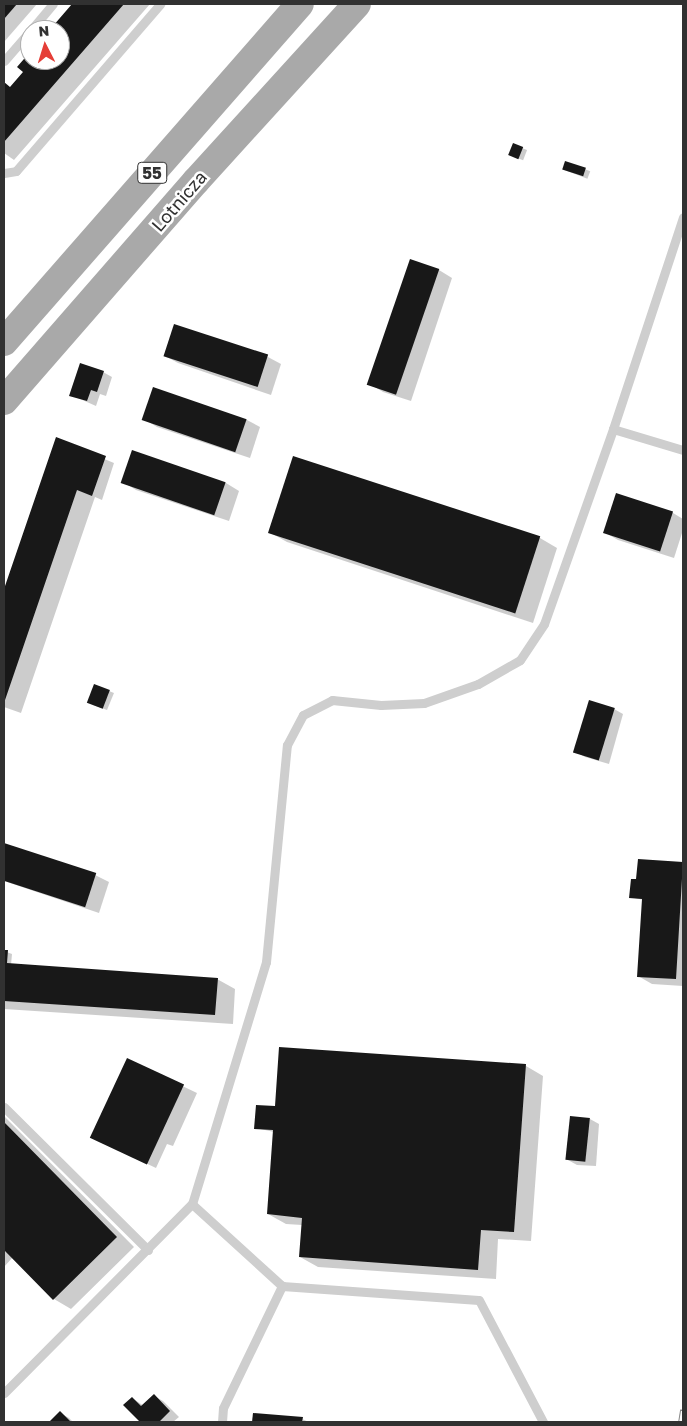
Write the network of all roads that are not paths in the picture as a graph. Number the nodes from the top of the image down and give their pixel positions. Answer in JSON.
{"nodes":[{"id":1,"x":53,"y":4,"type":"edge"},
{"id":2,"x":160,"y":4,"type":"edge"},
{"id":3,"x":300,"y":4,"type":"edge"},
{"id":4,"x":357,"y":4,"type":"edge"},
{"id":5,"x":39,"y":20,"type":"edge"},
{"id":6,"x":20,"y":42,"type":"edge"},
{"id":7,"x":4,"y":61,"type":"edge"},
{"id":8,"x":4,"y":173,"type":"edge"},
{"id":9,"x":683,"y":218,"type":"edge"},
{"id":10,"x":4,"y":342,"type":"edge"},
{"id":11,"x":4,"y":401,"type":"edge"},
{"id":12,"x":613,"y":429,"type":"junction"},
{"id":13,"x":683,"y":450,"type":"edge"},
{"id":14,"x":4,"y":1107,"type":"edge"},
{"id":15,"x":192,"y":1204,"type":"junction"},
{"id":16,"x":148,"y":1250,"type":"junction"},
{"id":17,"x":282,"y":1286,"type":"junction"},
{"id":18,"x":4,"y":1394,"type":"edge"},
{"id":19,"x":222,"y":1422,"type":"edge"},
{"id":20,"x":543,"y":1422,"type":"edge"}],
"edges":[{"from":1,"to":5,"type":"lane"},
{"from":2,"to":8,"type":"lane"},
{"from":3,"to":10,"type":"main road","number":"55"},
{"from":4,"to":11,"type":"main road","name":"Lotnicza","number":"55"},
{"from":6,"to":7,"type":"lane"},
{"from":9,"to":12,"type":"lane"},
{"from":12,"to":13,"type":"lane"},
{"from":12,"to":15,"type":"lane"},
{"from":14,"to":16,"type":"lane"},
{"from":15,"to":16,"type":"lane"},
{"from":15,"to":17,"type":"lane"},
{"from":16,"to":18,"type":"lane"},
{"from":17,"to":19,"type":"lane"},
{"from":17,"to":20,"type":"lane"}]}
